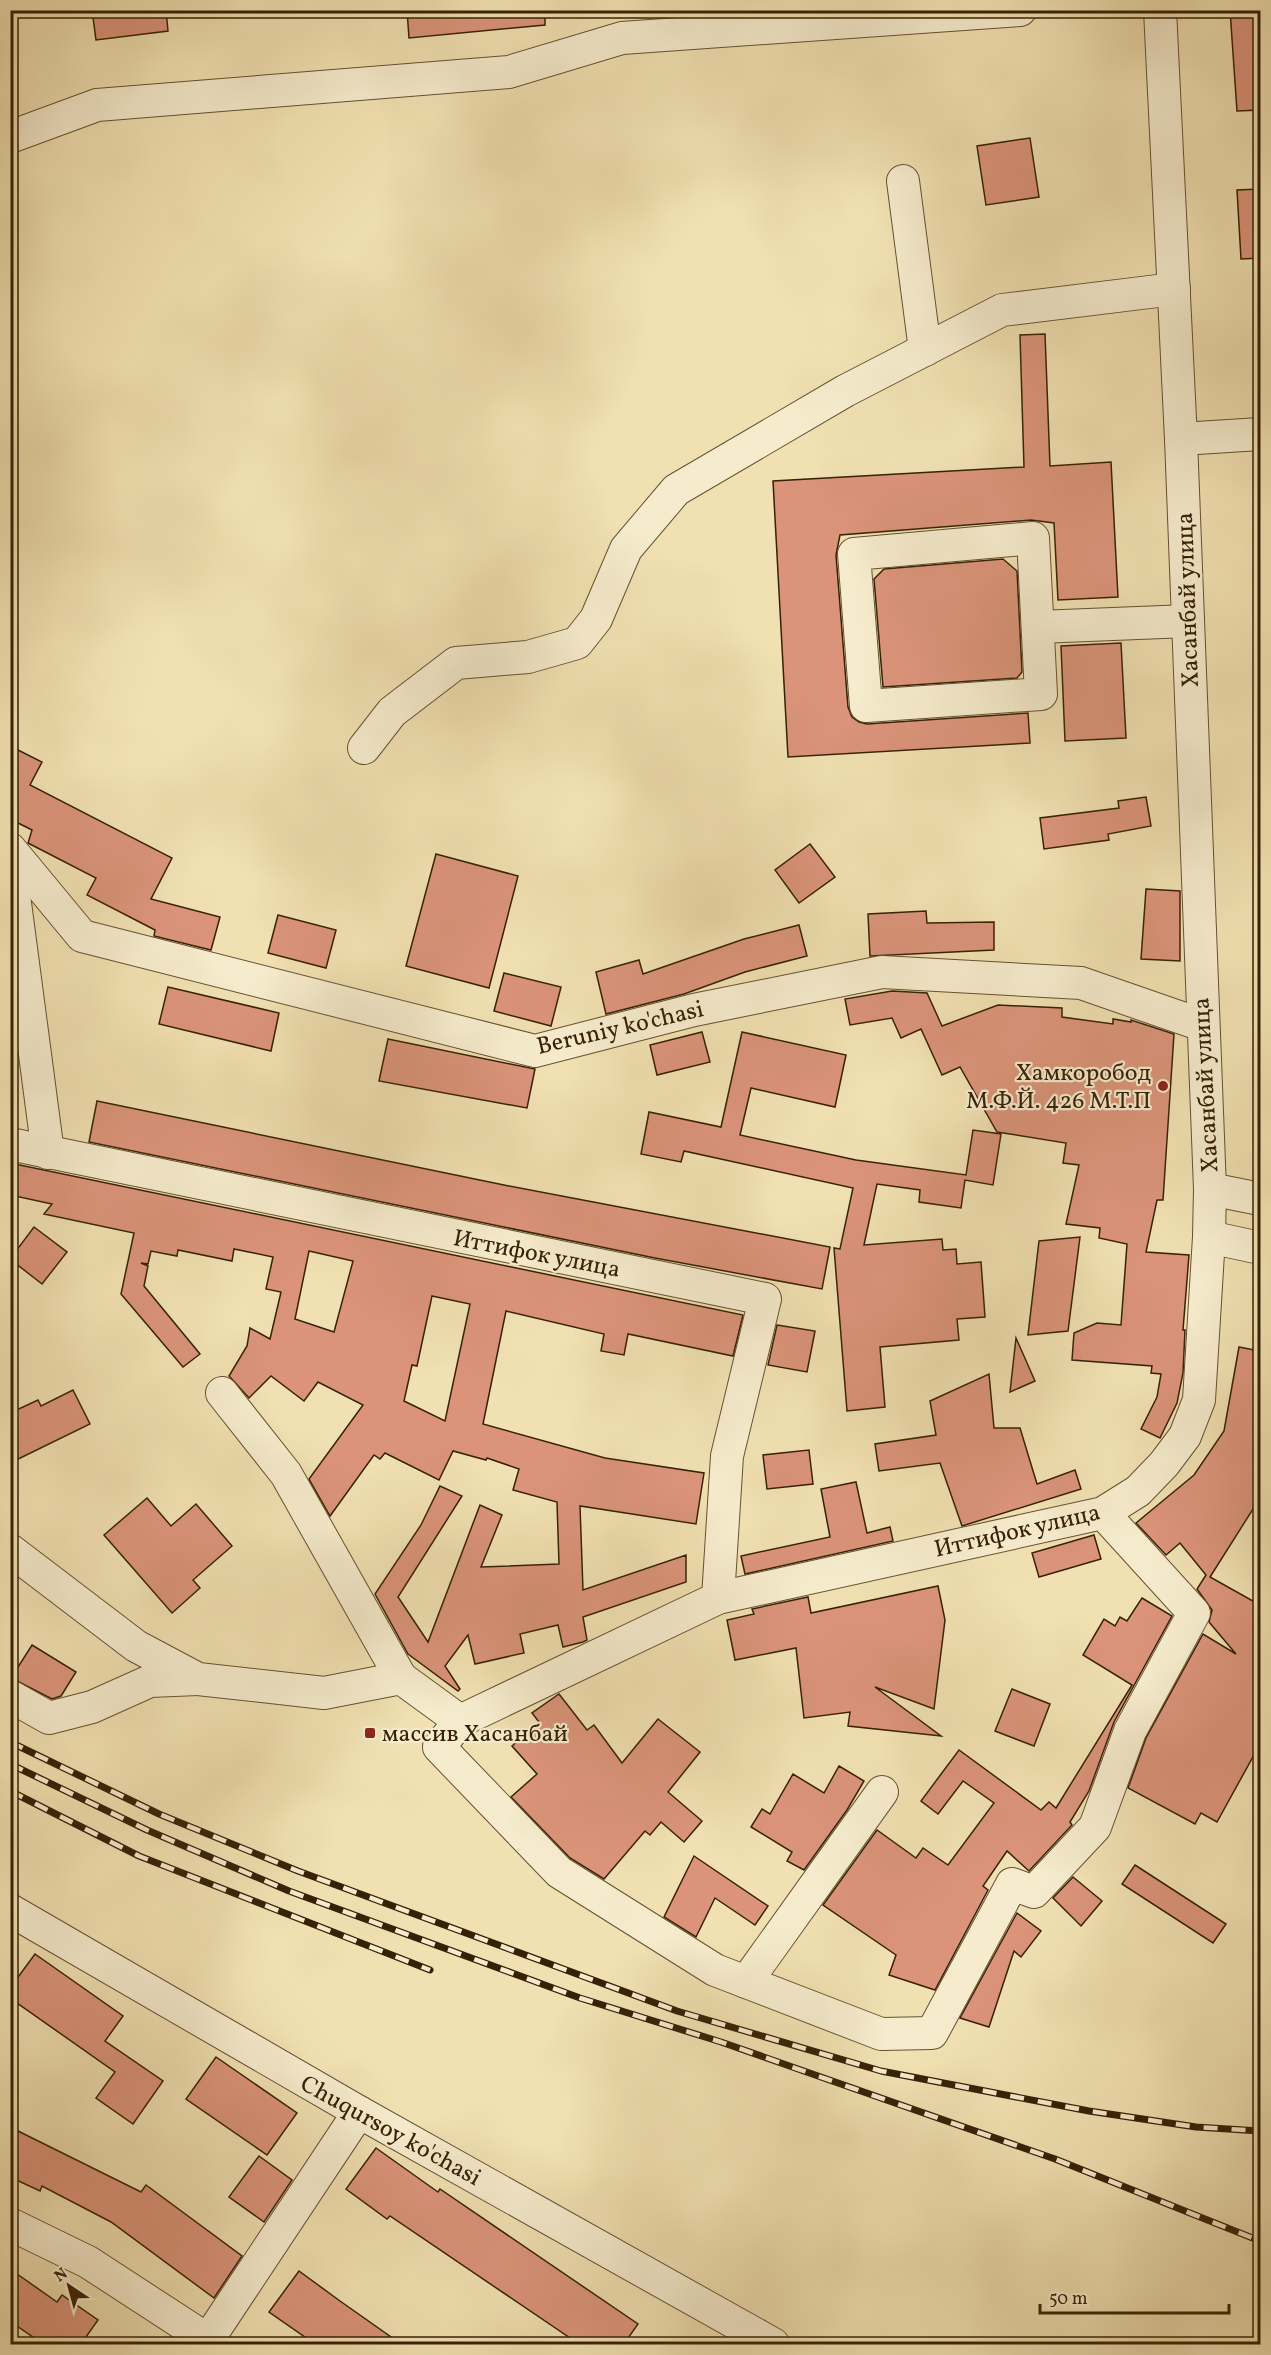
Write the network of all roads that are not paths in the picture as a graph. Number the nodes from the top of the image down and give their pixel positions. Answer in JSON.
{"nodes":[{"id":1,"x":1020,"y":10,"type":"edge"},
{"id":2,"x":1160,"y":10,"type":"edge"},
{"id":3,"x":10,"y":137,"type":"edge"},
{"id":4,"x":903,"y":181,"type":"dead end"},
{"id":5,"x":1174,"y":289,"type":"junction"},
{"id":6,"x":925,"y":350,"type":"junction"},
{"id":7,"x":1260,"y":434,"type":"edge"},
{"id":8,"x":1181,"y":439,"type":"junction"},
{"id":9,"x":1188,"y":621,"type":"junction"},
{"id":10,"x":1038,"y":627,"type":"junction"},
{"id":11,"x":364,"y":748,"type":"dead end"},
{"id":12,"x":10,"y":849,"type":"edge"},
{"id":13,"x":10,"y":865,"type":"edge"},
{"id":14,"x":1202,"y":1025,"type":"junction"},
{"id":15,"x":10,"y":1144,"type":"edge"},
{"id":16,"x":48,"y":1153,"type":"junction"},
{"id":17,"x":1210,"y":1189,"type":"junction"},
{"id":18,"x":1260,"y":1199,"type":"edge"},
{"id":19,"x":1209,"y":1237,"type":"junction"},
{"id":20,"x":1260,"y":1248,"type":"edge"},
{"id":21,"x":222,"y":1393,"type":"dead end"},
{"id":22,"x":1103,"y":1514,"type":"junction"},
{"id":23,"x":10,"y":1550,"type":"edge"},
{"id":24,"x":718,"y":1598,"type":"junction"},
{"id":25,"x":400,"y":1678,"type":"junction"},
{"id":26,"x":198,"y":1679,"type":"junction"},
{"id":27,"x":10,"y":1696,"type":"edge"},
{"id":28,"x":460,"y":1721,"type":"junction"},
{"id":29,"x":882,"y":1792,"type":"dead end"},
{"id":30,"x":10,"y":1910,"type":"edge"},
{"id":31,"x":746,"y":1982,"type":"junction"},
{"id":32,"x":359,"y":2112,"type":"junction"},
{"id":33,"x":10,"y":2224,"type":"edge"},
{"id":34,"x":209,"y":2343,"type":"edge"},
{"id":35,"x":773,"y":2344,"type":"edge"}],
"edges":[{"from":1,"to":3,"type":"street"},
{"from":2,"to":5,"type":"street","name":"Хасанбай улица"},
{"from":4,"to":6,"type":"street"},
{"from":5,"to":6,"type":"street"},
{"from":5,"to":8,"type":"street","name":"Хасанбай улица"},
{"from":6,"to":11,"type":"street"},
{"from":7,"to":8,"type":"street"},
{"from":8,"to":9,"type":"street","name":"Хасанбай улица"},
{"from":9,"to":10,"type":"street"},
{"from":9,"to":14,"type":"street","name":"Хасанбай улица"},
{"from":10,"to":10,"type":"street"},
{"from":12,"to":14,"type":"street","name":"Beruniy ko'chasi"},
{"from":13,"to":16,"type":"street"},
{"from":14,"to":17,"type":"street","name":"Хасанбай улица"},
{"from":15,"to":16,"type":"street","name":"Иттифок улица"},
{"from":16,"to":24,"type":"street","name":"Иттифок улица"},
{"from":17,"to":18,"type":"street"},
{"from":17,"to":19,"type":"street","name":"Иттифок улица"},
{"from":19,"to":20,"type":"street"},
{"from":19,"to":22,"type":"street","name":"Иттифок улица"},
{"from":21,"to":25,"type":"street"},
{"from":22,"to":24,"type":"street","name":"Иттифок улица"},
{"from":22,"to":31,"type":"street"},
{"from":23,"to":26,"type":"street"},
{"from":24,"to":28,"type":"street","name":"Иттифок улица"},
{"from":25,"to":26,"type":"street"},
{"from":25,"to":28,"type":"street"},
{"from":26,"to":27,"type":"street"},
{"from":28,"to":31,"type":"street","name":"Иттифок улица"},
{"from":29,"to":31,"type":"street"},
{"from":30,"to":32,"type":"street","name":"Chuqursoy ko'chasi"},
{"from":32,"to":34,"type":"street"},
{"from":32,"to":35,"type":"street","name":"Chuqursoy ko'chasi"},
{"from":33,"to":34,"type":"street"}]}
